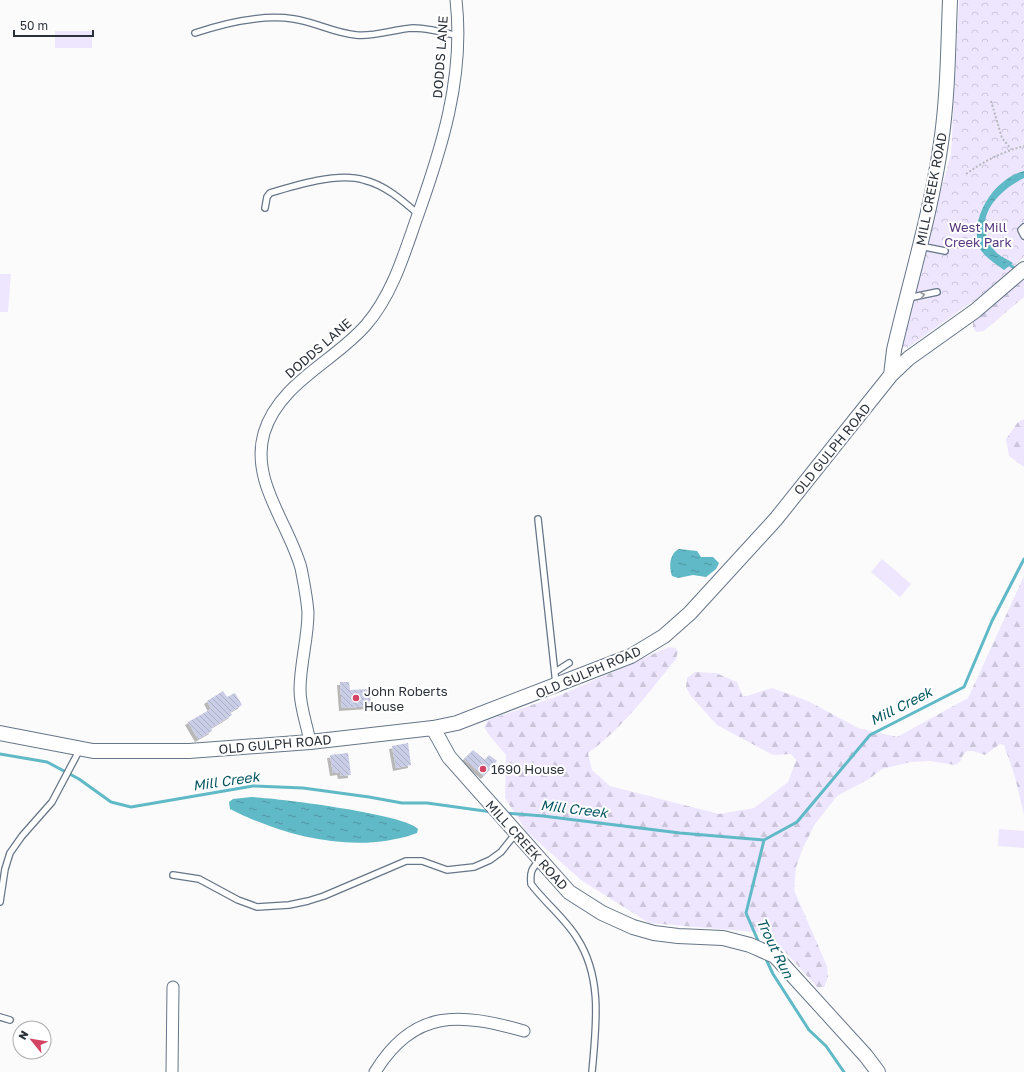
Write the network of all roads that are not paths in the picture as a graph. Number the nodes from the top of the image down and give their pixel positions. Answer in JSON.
{"nodes":[{"id":1,"x":456,"y":0,"type":"edge"},
{"id":2,"x":950,"y":0,"type":"edge"},
{"id":3,"x":195,"y":34,"type":"dead end"},
{"id":4,"x":458,"y":36,"type":"junction"},
{"id":5,"x":265,"y":208,"type":"dead end"},
{"id":6,"x":418,"y":214,"type":"junction"},
{"id":7,"x":1024,"y":227,"type":"edge"},
{"id":8,"x":1024,"y":236,"type":"edge"},
{"id":9,"x":920,"y":246,"type":"junction"},
{"id":10,"x":945,"y":251,"type":"dead end"},
{"id":11,"x":1020,"y":272,"type":"edge"},
{"id":12,"x":937,"y":292,"type":"dead end"},
{"id":13,"x":907,"y":298,"type":"junction"},
{"id":14,"x":891,"y":375,"type":"junction"},
{"id":15,"x":538,"y":519,"type":"dead end"},
{"id":16,"x":569,"y":663,"type":"dead end"},
{"id":17,"x":555,"y":672,"type":"junction"},
{"id":18,"x":557,"y":686,"type":"junction"},
{"id":19,"x":433,"y":728,"type":"junction"},
{"id":20,"x":0,"y":732,"type":"edge"},
{"id":21,"x":310,"y":742,"type":"junction"},
{"id":22,"x":80,"y":748,"type":"junction"},
{"id":23,"x":513,"y":827,"type":"junction"},
{"id":24,"x":541,"y":860,"type":"junction"},
{"id":25,"x":173,"y":875,"type":"dead end"},
{"id":26,"x":0,"y":902,"type":"edge"},
{"id":27,"x":173,"y":987,"type":"dead end"},
{"id":28,"x":0,"y":1017,"type":"edge"},
{"id":29,"x":10,"y":1020,"type":"dead end"},
{"id":30,"x":524,"y":1031,"type":"dead end"},
{"id":31,"x":172,"y":1072,"type":"edge"},
{"id":32,"x":375,"y":1072,"type":"edge"},
{"id":33,"x":592,"y":1072,"type":"edge"},
{"id":34,"x":878,"y":1072,"type":"edge"}],
"edges":[{"from":1,"to":4,"type":"street","name":"DODDS LANE"},
{"from":2,"to":9,"type":"street","name":"MILL CREEK ROAD"},
{"from":3,"to":4,"type":"lane"},
{"from":4,"to":6,"type":"street","name":"DODDS LANE"},
{"from":5,"to":6,"type":"lane"},
{"from":6,"to":21,"type":"street","name":"DODDS LANE"},
{"from":7,"to":8,"type":"lane"},
{"from":9,"to":10,"type":"lane"},
{"from":9,"to":13,"type":"street","name":"MILL CREEK ROAD"},
{"from":11,"to":14,"type":"street","name":"OLD GULPH ROAD"},
{"from":13,"to":12,"type":"lane","one_way":true},
{"from":13,"to":14,"type":"street","name":"MILL CREEK ROAD"},
{"from":14,"to":18,"type":"street","name":"OLD GULPH ROAD"},
{"from":15,"to":17,"type":"lane"},
{"from":16,"to":17,"type":"lane"},
{"from":17,"to":18,"type":"lane"},
{"from":18,"to":19,"type":"street","name":"OLD GULPH ROAD"},
{"from":19,"to":21,"type":"street","name":"OLD GULPH ROAD"},
{"from":19,"to":23,"type":"street","name":"MILL CREEK ROAD"},
{"from":20,"to":22,"type":"street","name":"OLD GULPH ROAD"},
{"from":21,"to":22,"type":"street","name":"OLD GULPH ROAD"},
{"from":22,"to":26,"type":"lane"},
{"from":23,"to":24,"type":"street","name":"MILL CREEK ROAD"},
{"from":23,"to":25,"type":"lane"},
{"from":24,"to":33,"type":"lane"},
{"from":24,"to":34,"type":"street","name":"MILL CREEK ROAD"},
{"from":27,"to":31,"type":"street"},
{"from":28,"to":29,"type":"lane"},
{"from":30,"to":32,"type":"street"}]}
